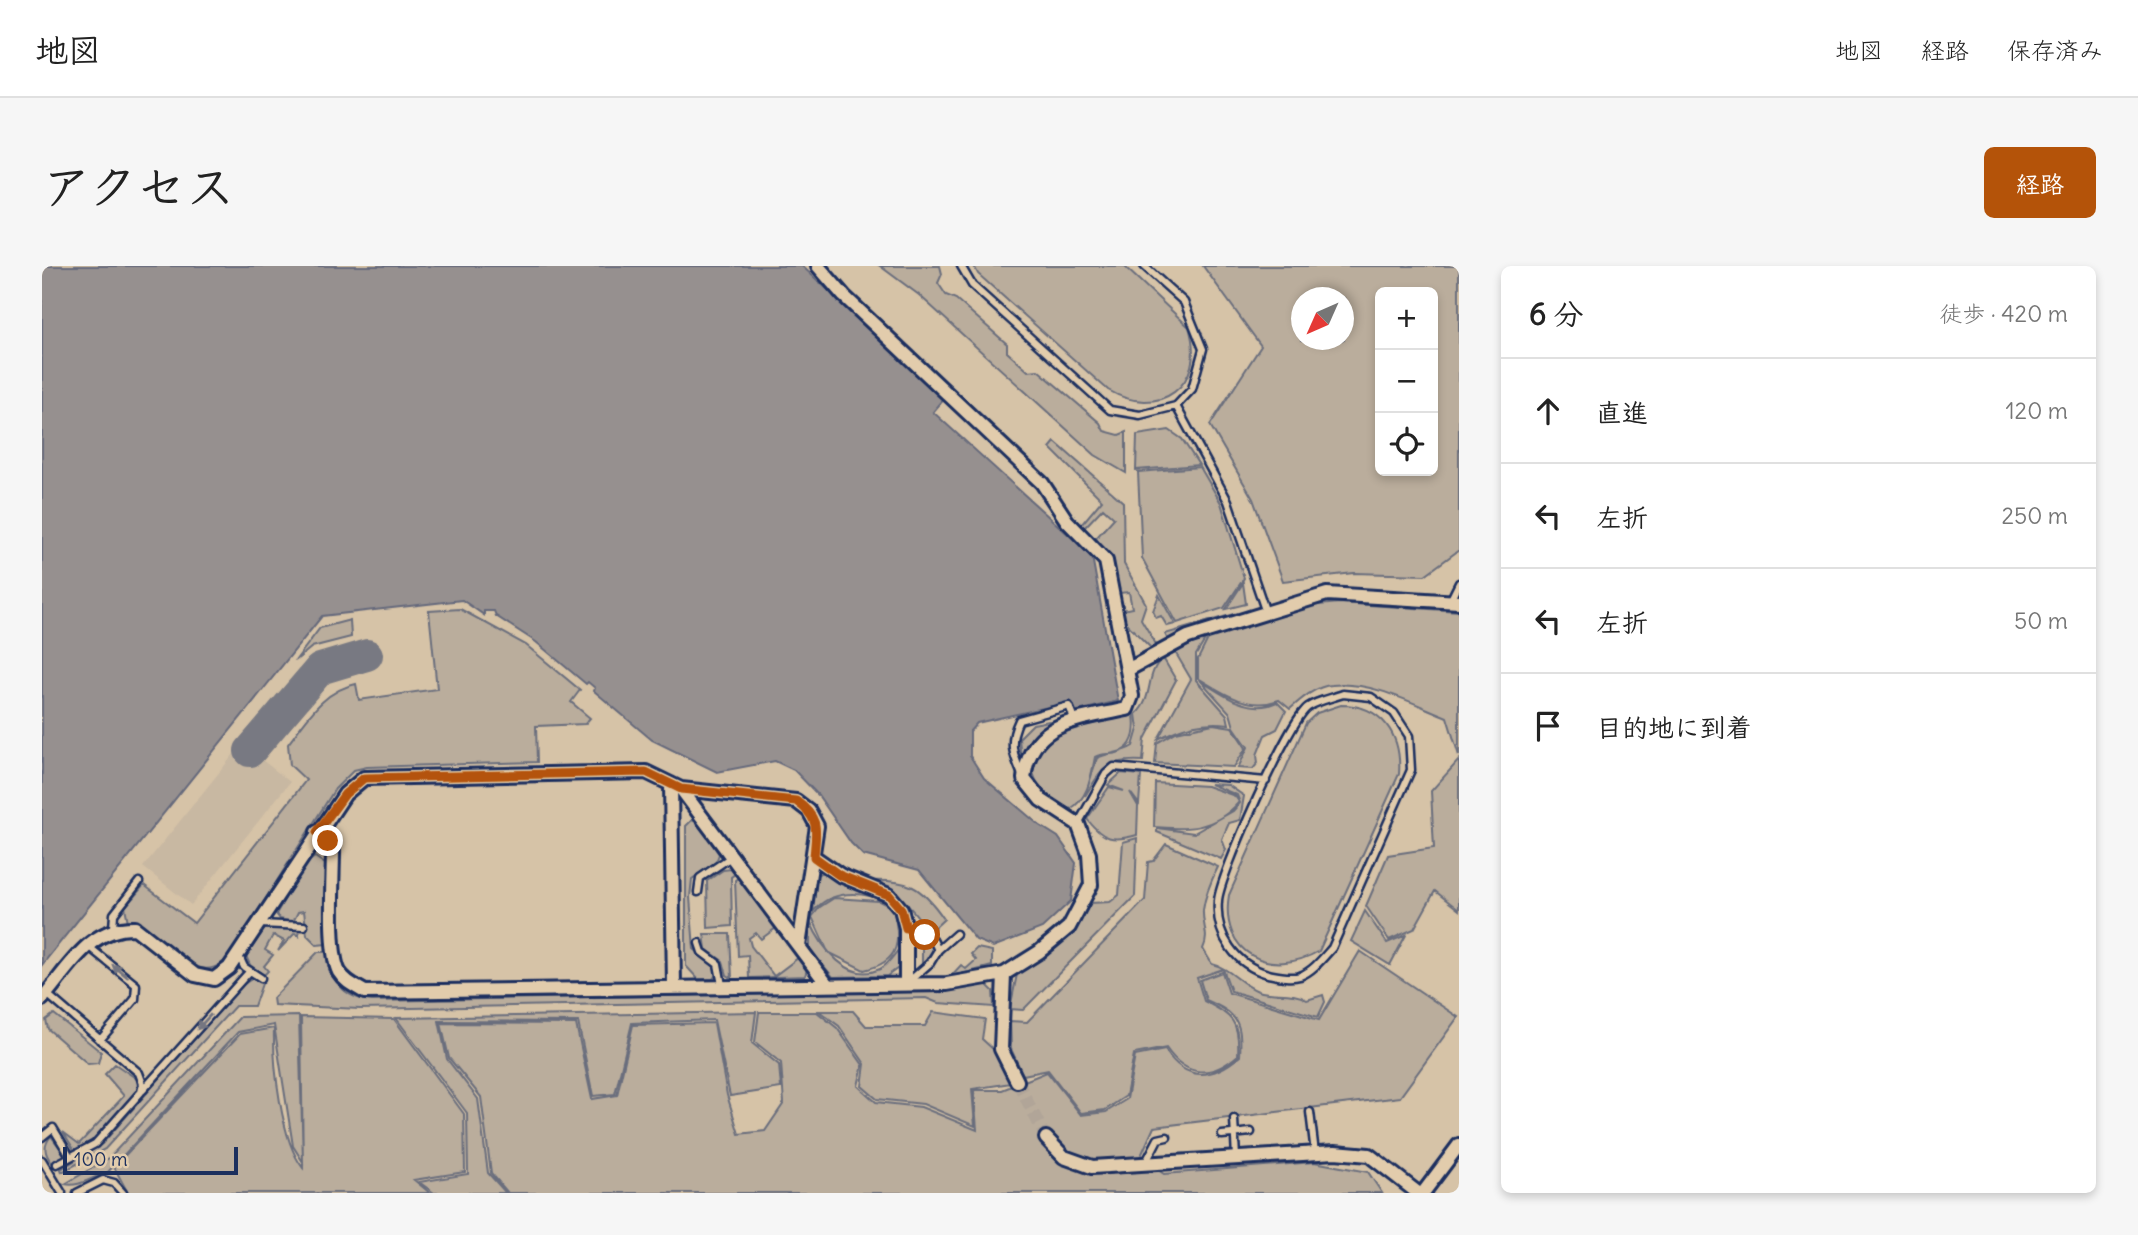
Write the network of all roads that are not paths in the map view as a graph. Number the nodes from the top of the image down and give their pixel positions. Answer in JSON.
{"nodes":[{"id":1,"x":818,"y":266,"type":"edge"},
{"id":2,"x":961,"y":266,"type":"edge"},
{"id":3,"x":1144,"y":266,"type":"edge"},
{"id":4,"x":1175,"y":406,"type":"junction"},
{"id":5,"x":1459,"y":583,"type":"edge"},
{"id":6,"x":1455,"y":601,"type":"edge"},
{"id":7,"x":1265,"y":610,"type":"junction"},
{"id":8,"x":1129,"y":668,"type":"junction"},
{"id":9,"x":1075,"y":721,"type":"junction"},
{"id":10,"x":1024,"y":779,"type":"junction"},
{"id":11,"x":1266,"y":781,"type":"junction"},
{"id":12,"x":676,"y":786,"type":"junction"},
{"id":13,"x":1078,"y":824,"type":"junction"},
{"id":14,"x":317,"y":832,"type":"junction"},
{"id":15,"x":732,"y":856,"type":"junction"},
{"id":16,"x":814,"y":857,"type":"junction"},
{"id":17,"x":139,"y":882,"type":"dead end"},
{"id":18,"x":698,"y":892,"type":"dead end"},
{"id":19,"x":258,"y":923,"type":"junction"},
{"id":20,"x":304,"y":926,"type":"dead end"},
{"id":21,"x":113,"y":928,"type":"junction"},
{"id":22,"x":906,"y":928,"type":"junction"},
{"id":23,"x":956,"y":934,"type":"dead end"},
{"id":24,"x":699,"y":943,"type":"dead end"},
{"id":25,"x":88,"y":946,"type":"junction"},
{"id":26,"x":799,"y":946,"type":"junction"},
{"id":27,"x":937,"y":950,"type":"junction"},
{"id":28,"x":238,"y":954,"type":"junction"},
{"id":29,"x":249,"y":972,"type":"junction"},
{"id":30,"x":1004,"y":974,"type":"junction"},
{"id":31,"x":261,"y":978,"type":"dead end"},
{"id":32,"x":826,"y":983,"type":"junction"},
{"id":33,"x":906,"y":983,"type":"junction"},
{"id":34,"x":722,"y":985,"type":"junction"},
{"id":35,"x":674,"y":986,"type":"junction"},
{"id":36,"x":44,"y":997,"type":"edge"},
{"id":37,"x":100,"y":1040,"type":"junction"},
{"id":38,"x":1017,"y":1081,"type":"tunnel mouth"},
{"id":39,"x":141,"y":1092,"type":"junction"},
{"id":40,"x":1310,"y":1112,"type":"dead end"},
{"id":41,"x":1234,"y":1119,"type":"dead end"},
{"id":42,"x":1251,"y":1132,"type":"dead end"},
{"id":43,"x":1235,"y":1134,"type":"junction"},
{"id":44,"x":1222,"y":1135,"type":"dead end"},
{"id":45,"x":42,"y":1137,"type":"edge"},
{"id":46,"x":1167,"y":1137,"type":"dead end"},
{"id":47,"x":1046,"y":1138,"type":"tunnel mouth"},
{"id":48,"x":1459,"y":1145,"type":"edge"},
{"id":49,"x":1315,"y":1153,"type":"junction"},
{"id":50,"x":70,"y":1156,"type":"junction"},
{"id":51,"x":1236,"y":1158,"type":"junction"},
{"id":52,"x":42,"y":1160,"type":"edge"},
{"id":53,"x":57,"y":1164,"type":"dead end"},
{"id":54,"x":1145,"y":1164,"type":"junction"},
{"id":55,"x":62,"y":1193,"type":"edge"},
{"id":56,"x":77,"y":1193,"type":"edge"},
{"id":57,"x":123,"y":1193,"type":"edge"},
{"id":58,"x":1418,"y":1193,"type":"edge"},
{"id":59,"x":1423,"y":1193,"type":"edge"}],
"edges":[{"from":1,"to":8,"type":"street"},
{"from":2,"to":4,"type":"lane"},
{"from":3,"to":4,"type":"lane"},
{"from":4,"to":7,"type":"lane"},
{"from":5,"to":6,"type":"lane"},
{"from":6,"to":7,"type":"street"},
{"from":7,"to":8,"type":"street"},
{"from":8,"to":9,"type":"street"},
{"from":9,"to":10,"type":"street"},
{"from":9,"to":10,"type":"lane"},
{"from":10,"to":13,"type":"street"},
{"from":11,"to":11,"type":"lane"},
{"from":11,"to":13,"type":"lane"},
{"from":12,"to":14,"type":"street"},
{"from":12,"to":15,"type":"street"},
{"from":12,"to":16,"type":"street"},
{"from":12,"to":35,"type":"street"},
{"from":13,"to":30,"type":"street"},
{"from":14,"to":19,"type":"street"},
{"from":14,"to":35,"type":"street"},
{"from":15,"to":18,"type":"lane"},
{"from":15,"to":26,"type":"street"},
{"from":16,"to":22,"type":"street"},
{"from":16,"to":26,"type":"street"},
{"from":17,"to":21,"type":"lane"},
{"from":19,"to":20,"type":"lane"},
{"from":19,"to":28,"type":"street"},
{"from":21,"to":25,"type":"street"},
{"from":21,"to":28,"type":"street"},
{"from":22,"to":27,"type":"lane"},
{"from":22,"to":33,"type":"street"},
{"from":23,"to":27,"type":"lane"},
{"from":24,"to":34,"type":"lane"},
{"from":25,"to":36,"type":"street"},
{"from":37,"to":25,"type":"lane","one_way":true},
{"from":26,"to":32,"type":"street"},
{"from":27,"to":33,"type":"lane"},
{"from":28,"to":29,"type":"lane"},
{"from":29,"to":31,"type":"lane"},
{"from":29,"to":39,"type":"lane","one_way":true},
{"from":30,"to":33,"type":"street"},
{"from":30,"to":38,"type":"street"},
{"from":32,"to":33,"type":"street"},
{"from":32,"to":34,"type":"street"},
{"from":34,"to":35,"type":"street"},
{"from":36,"to":37,"type":"lane"},
{"from":37,"to":39,"type":"lane"},
{"from":39,"to":50,"type":"lane"},
{"from":40,"to":49,"type":"lane"},
{"from":41,"to":43,"type":"lane"},
{"from":42,"to":43,"type":"lane"},
{"from":43,"to":44,"type":"lane"},
{"from":43,"to":51,"type":"lane"},
{"from":45,"to":50,"type":"lane"},
{"from":46,"to":54,"type":"lane"},
{"from":47,"to":54,"type":"street"},
{"from":48,"to":59,"type":"street"},
{"from":49,"to":51,"type":"street"},
{"from":49,"to":58,"type":"street"},
{"from":50,"to":53,"type":"lane"},
{"from":51,"to":54,"type":"street"},
{"from":52,"to":55,"type":"lane"},
{"from":56,"to":57,"type":"lane"}]}
